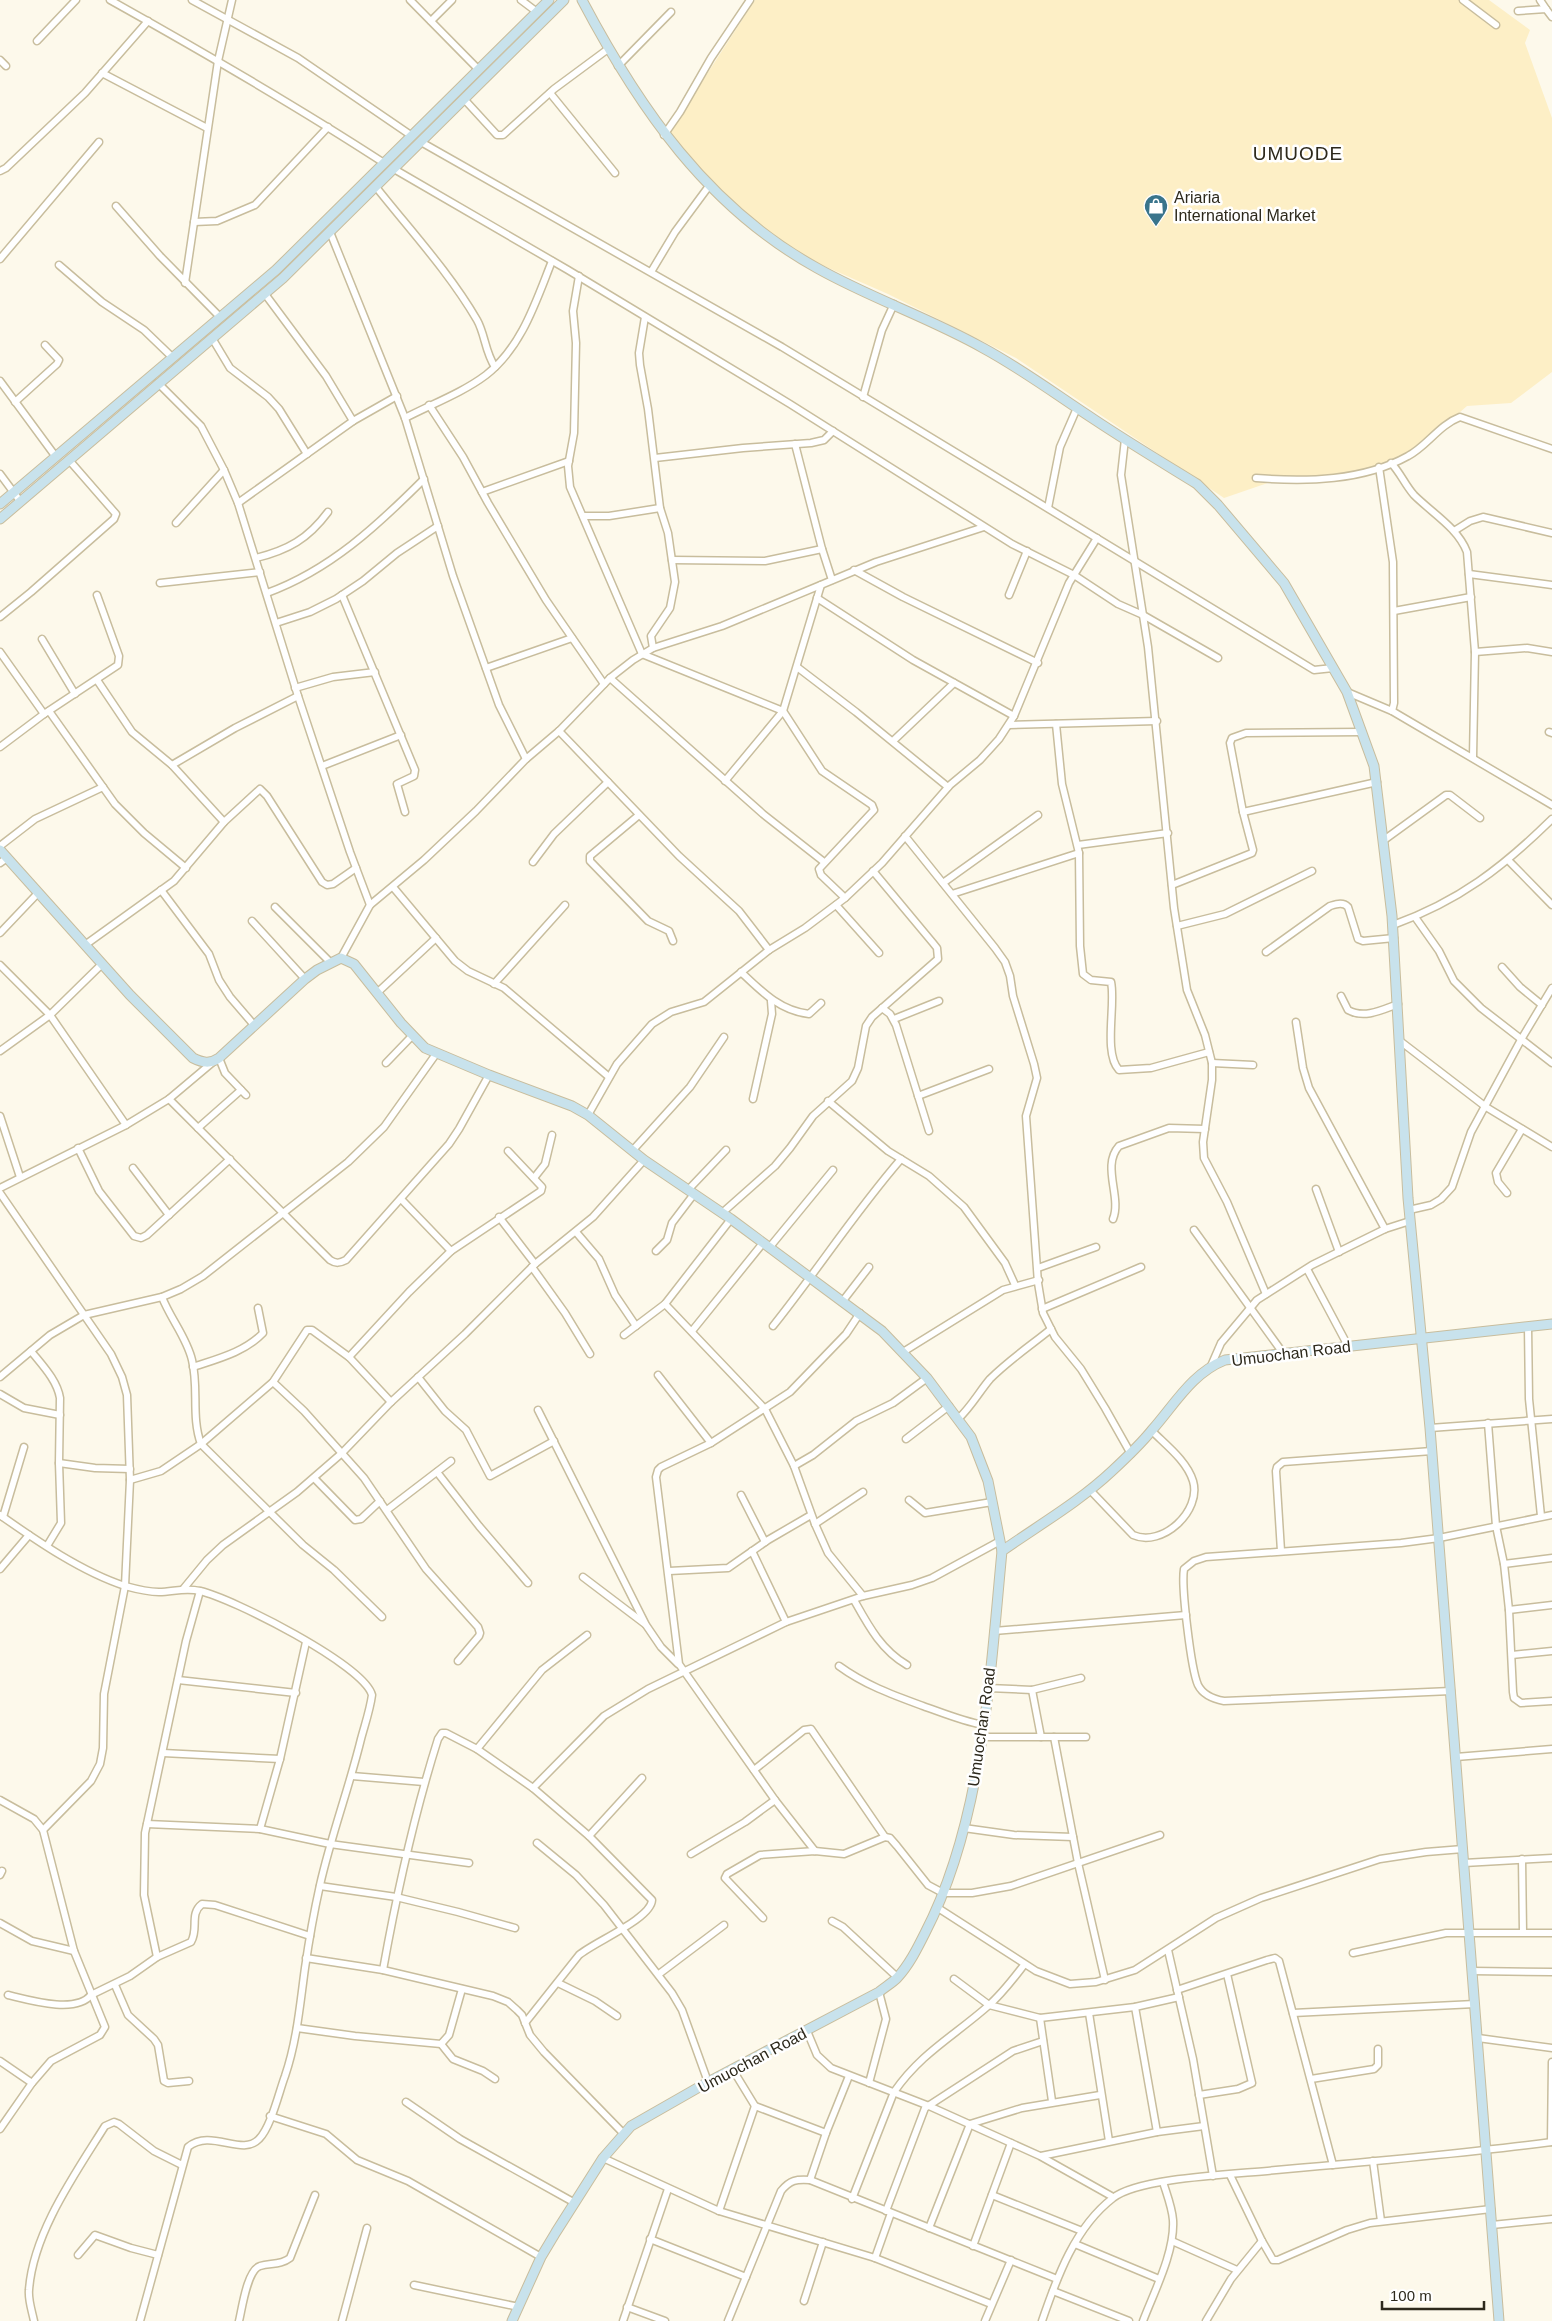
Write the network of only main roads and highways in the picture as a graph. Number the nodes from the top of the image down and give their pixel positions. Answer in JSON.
{"nodes":[{"id":1,"x":549,"y":0,"type":"edge"},
{"id":2,"x":564,"y":0,"type":"edge"},
{"id":3,"x":582,"y":0,"type":"edge"},
{"id":4,"x":540,"y":7,"type":"edge"},
{"id":5,"x":0,"y":504,"type":"edge"},
{"id":6,"x":0,"y":519,"type":"edge"},
{"id":7,"x":0,"y":850,"type":"edge"},
{"id":8,"x":4,"y":860,"type":"edge"},
{"id":9,"x":1552,"y":1324,"type":"edge"},
{"id":10,"x":1422,"y":1337,"type":"junction"},
{"id":11,"x":1002,"y":1551,"type":"junction"},
{"id":12,"x":512,"y":2321,"type":"edge"},
{"id":13,"x":1499,"y":2321,"type":"edge"}],
"edges":[{"from":1,"to":4,"type":"main road"},
{"from":2,"to":6,"type":"main road"},
{"from":3,"to":10,"type":"main road"},
{"from":4,"to":5,"type":"main road"},
{"from":7,"to":8,"type":"main road"},
{"from":8,"to":11,"type":"main road"},
{"from":9,"to":10,"type":"main road","name":"Umuochan Road"},
{"from":10,"to":11,"type":"main road","name":"Umuochan Road"},
{"from":10,"to":13,"type":"main road"},
{"from":11,"to":12,"type":"main road","name":"Umuochan Road"}]}
